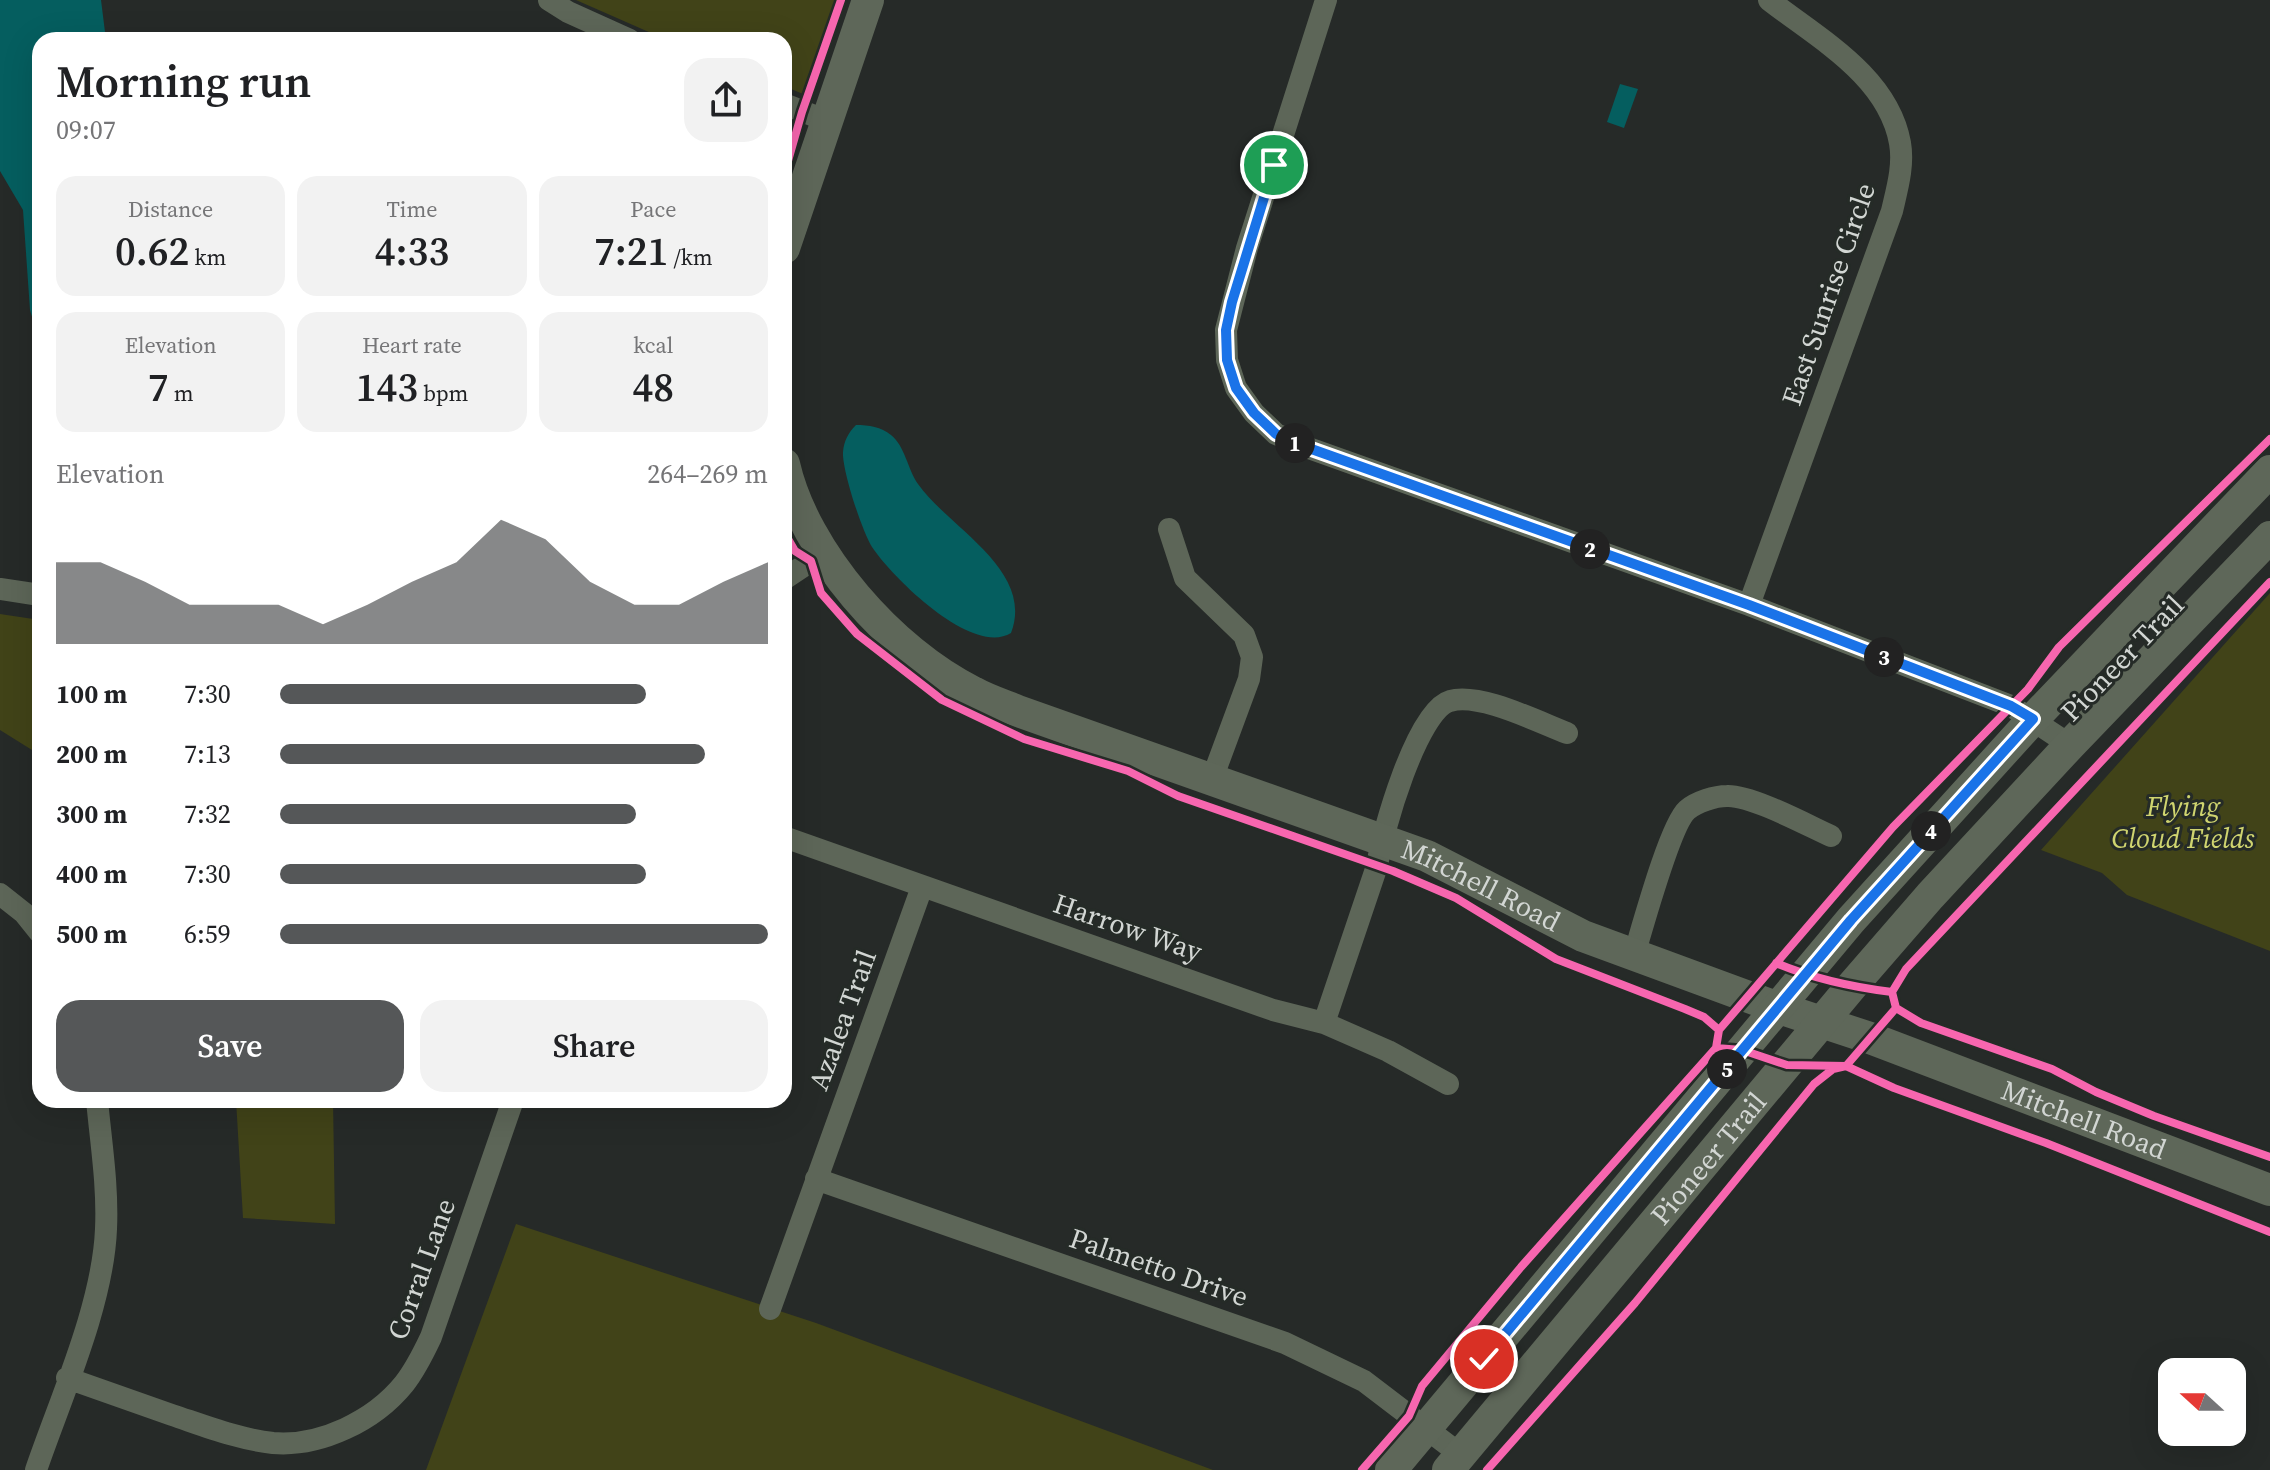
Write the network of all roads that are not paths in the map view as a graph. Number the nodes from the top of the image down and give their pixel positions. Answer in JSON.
{"nodes":[{"id":1,"x":549,"y":0,"type":"edge"},
{"id":2,"x":868,"y":0,"type":"edge"},
{"id":3,"x":1326,"y":0,"type":"edge"},
{"id":4,"x":1769,"y":0,"type":"edge"},
{"id":5,"x":612,"y":32,"type":"edge"},
{"id":6,"x":792,"y":107,"type":"edge"},
{"id":7,"x":827,"y":121,"type":"junction"},
{"id":8,"x":792,"y":224,"type":"edge"},
{"id":9,"x":2270,"y":471,"type":"edge"},
{"id":10,"x":792,"y":485,"type":"edge"},
{"id":11,"x":1169,"y":529,"type":"dead end"},
{"id":12,"x":2270,"y":537,"type":"edge"},
{"id":13,"x":823,"y":553,"type":"junction"},
{"id":14,"x":792,"y":574,"type":"edge"},
{"id":15,"x":0,"y":589,"type":"edge"},
{"id":16,"x":32,"y":594,"type":"edge"},
{"id":17,"x":1749,"y":605,"type":"junction"},
{"id":18,"x":2033,"y":719,"type":"junction"},
{"id":19,"x":1567,"y":733,"type":"dead end"},
{"id":20,"x":2070,"y":745,"type":"junction"},
{"id":21,"x":1212,"y":779,"type":"junction"},
{"id":22,"x":1831,"y":836,"type":"dead end"},
{"id":23,"x":792,"y":840,"type":"edge"},
{"id":24,"x":1381,"y":841,"type":"junction"},
{"id":25,"x":922,"y":887,"type":"junction"},
{"id":26,"x":0,"y":894,"type":"edge"},
{"id":27,"x":32,"y":923,"type":"edge"},
{"id":28,"x":1634,"y":955,"type":"junction"},
{"id":29,"x":1776,"y":1007,"type":"junction"},
{"id":30,"x":1824,"y":1021,"type":"junction"},
{"id":31,"x":1324,"y":1023,"type":"junction"},
{"id":32,"x":1448,"y":1084,"type":"dead end"},
{"id":33,"x":98,"y":1108,"type":"edge"},
{"id":34,"x":510,"y":1108,"type":"edge"},
{"id":35,"x":816,"y":1179,"type":"junction"},
{"id":36,"x":2270,"y":1190,"type":"edge"},
{"id":37,"x":770,"y":1309,"type":"dead end"},
{"id":38,"x":67,"y":1378,"type":"junction"},
{"id":39,"x":1426,"y":1428,"type":"junction"},
{"id":40,"x":1454,"y":1463,"type":"edge"},
{"id":41,"x":36,"y":1470,"type":"edge"},
{"id":42,"x":1391,"y":1470,"type":"edge"}],
"edges":[{"from":1,"to":5,"type":"street"},
{"from":2,"to":7,"type":"main road"},
{"from":3,"to":17,"type":"street"},
{"from":4,"to":17,"type":"street","name":"East Sunrise Circle"},
{"from":6,"to":7,"type":"street"},
{"from":7,"to":8,"type":"main road"},
{"from":9,"to":18,"type":"main road","name":"Pioneer Trail"},
{"from":10,"to":13,"type":"main road","name":"Mitchell Road"},
{"from":11,"to":21,"type":"street"},
{"from":12,"to":20,"type":"main road","name":"Pioneer Trail"},
{"from":13,"to":14,"type":"street"},
{"from":13,"to":21,"type":"main road","name":"Mitchell Road"},
{"from":15,"to":16,"type":"street"},
{"from":17,"to":18,"type":"street"},
{"from":18,"to":20,"type":"street"},
{"from":18,"to":29,"type":"main road","name":"Pioneer Trail"},
{"from":19,"to":24,"type":"street"},
{"from":20,"to":30,"type":"main road","name":"Pioneer Trail"},
{"from":21,"to":24,"type":"main road","name":"Mitchell Road"},
{"from":22,"to":28,"type":"street"},
{"from":23,"to":25,"type":"street","name":"Harrow Way"},
{"from":24,"to":28,"type":"main road","name":"Mitchell Road"},
{"from":24,"to":31,"type":"street"},
{"from":25,"to":31,"type":"street","name":"Harrow Way"},
{"from":25,"to":35,"type":"street","name":"Azalea Trail"},
{"from":26,"to":27,"type":"street"},
{"from":28,"to":29,"type":"main road","name":"Mitchell Road"},
{"from":29,"to":30,"type":"main road","name":"Mitchell Road"},
{"from":29,"to":39,"type":"main road","name":"Pioneer Trail"},
{"from":30,"to":36,"type":"main road","name":"Mitchell Road"},
{"from":30,"to":40,"type":"main road","name":"Pioneer Trail"},
{"from":31,"to":32,"type":"street","name":"Harrow Way"},
{"from":33,"to":38,"type":"street"},
{"from":34,"to":38,"type":"street","name":"Corral Lane"},
{"from":35,"to":37,"type":"street","name":"Azalea Trail"},
{"from":35,"to":39,"type":"street","name":"Palmetto Drive"},
{"from":38,"to":41,"type":"street"},
{"from":39,"to":40,"type":"street","name":"Palmetto Drive"},
{"from":39,"to":42,"type":"main road","name":"Pioneer Trail"}]}
